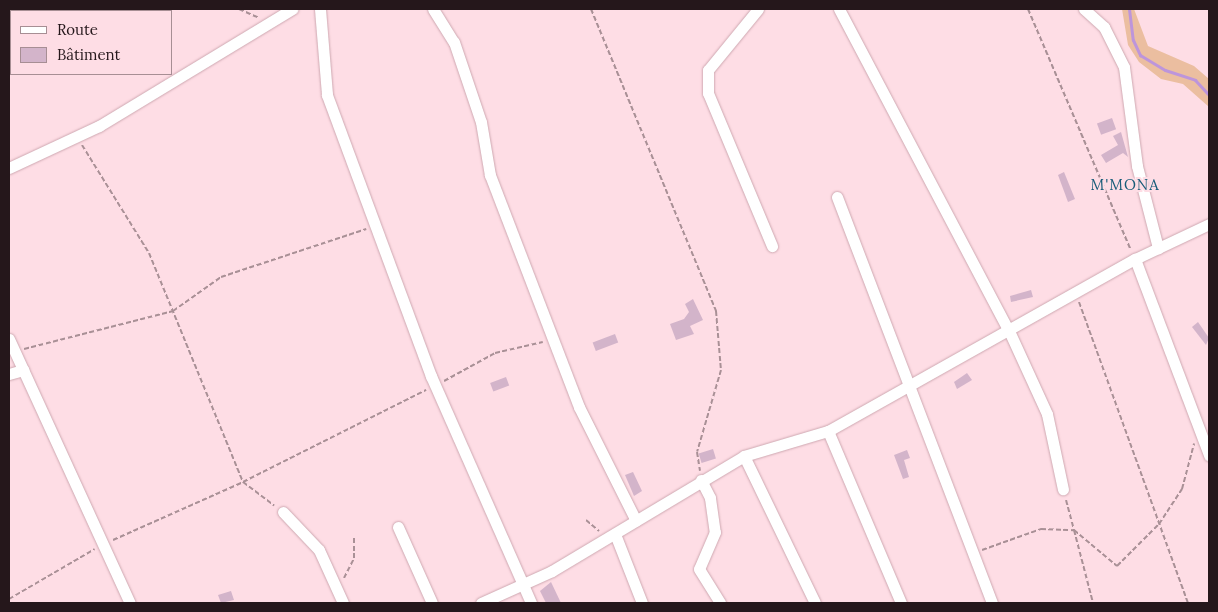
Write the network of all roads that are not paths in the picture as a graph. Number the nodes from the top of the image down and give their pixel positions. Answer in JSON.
{"nodes":[{"id":1,"x":292,"y":9,"type":"edge"},
{"id":2,"x":320,"y":9,"type":"edge"},
{"id":3,"x":433,"y":9,"type":"edge"},
{"id":4,"x":758,"y":9,"type":"edge"},
{"id":5,"x":839,"y":9,"type":"edge"},
{"id":6,"x":1084,"y":9,"type":"edge"},
{"id":7,"x":9,"y":168,"type":"edge"},
{"id":8,"x":837,"y":197,"type":"dead end"},
{"id":9,"x":1209,"y":224,"type":"edge"},
{"id":10,"x":772,"y":246,"type":"dead end"},
{"id":11,"x":1158,"y":248,"type":"junction"},
{"id":12,"x":1135,"y":259,"type":"junction"},
{"id":13,"x":1010,"y":333,"type":"junction"},
{"id":14,"x":9,"y":339,"type":"edge"},
{"id":15,"x":23,"y":370,"type":"junction"},
{"id":16,"x":9,"y":374,"type":"edge"},
{"id":17,"x":906,"y":387,"type":"junction"},
{"id":18,"x":828,"y":431,"type":"junction"},
{"id":19,"x":1209,"y":455,"type":"edge"},
{"id":20,"x":744,"y":456,"type":"junction"},
{"id":21,"x":701,"y":480,"type":"junction"},
{"id":22,"x":1063,"y":489,"type":"road end"},
{"id":23,"x":283,"y":512,"type":"road end"},
{"id":24,"x":636,"y":521,"type":"junction"},
{"id":25,"x":398,"y":527,"type":"dead end"},
{"id":26,"x":610,"y":536,"type":"junction"},
{"id":27,"x":525,"y":585,"type":"junction"},
{"id":28,"x":130,"y":603,"type":"edge"},
{"id":29,"x":343,"y":603,"type":"edge"},
{"id":30,"x":432,"y":603,"type":"edge"},
{"id":31,"x":481,"y":603,"type":"edge"},
{"id":32,"x":531,"y":603,"type":"edge"},
{"id":33,"x":642,"y":603,"type":"edge"},
{"id":34,"x":720,"y":603,"type":"edge"},
{"id":35,"x":815,"y":603,"type":"edge"},
{"id":36,"x":901,"y":603,"type":"edge"},
{"id":37,"x":992,"y":603,"type":"edge"}],
"edges":[{"from":1,"to":7,"type":"street"},
{"from":2,"to":27,"type":"street"},
{"from":3,"to":24,"type":"street"},
{"from":4,"to":10,"type":"street"},
{"from":5,"to":13,"type":"street"},
{"from":6,"to":11,"type":"street"},
{"from":8,"to":17,"type":"street"},
{"from":9,"to":11,"type":"street"},
{"from":11,"to":12,"type":"street"},
{"from":12,"to":13,"type":"street"},
{"from":12,"to":19,"type":"street"},
{"from":13,"to":17,"type":"street"},
{"from":13,"to":22,"type":"street"},
{"from":14,"to":15,"type":"street"},
{"from":15,"to":16,"type":"street"},
{"from":15,"to":28,"type":"street"},
{"from":17,"to":18,"type":"street"},
{"from":17,"to":37,"type":"street"},
{"from":18,"to":20,"type":"street"},
{"from":18,"to":36,"type":"street"},
{"from":20,"to":21,"type":"street"},
{"from":20,"to":35,"type":"street"},
{"from":21,"to":24,"type":"street"},
{"from":21,"to":34,"type":"street"},
{"from":23,"to":29,"type":"street"},
{"from":24,"to":26,"type":"street"},
{"from":25,"to":30,"type":"street"},
{"from":26,"to":27,"type":"street"},
{"from":26,"to":33,"type":"street"},
{"from":27,"to":31,"type":"street"},
{"from":27,"to":32,"type":"street"}]}
